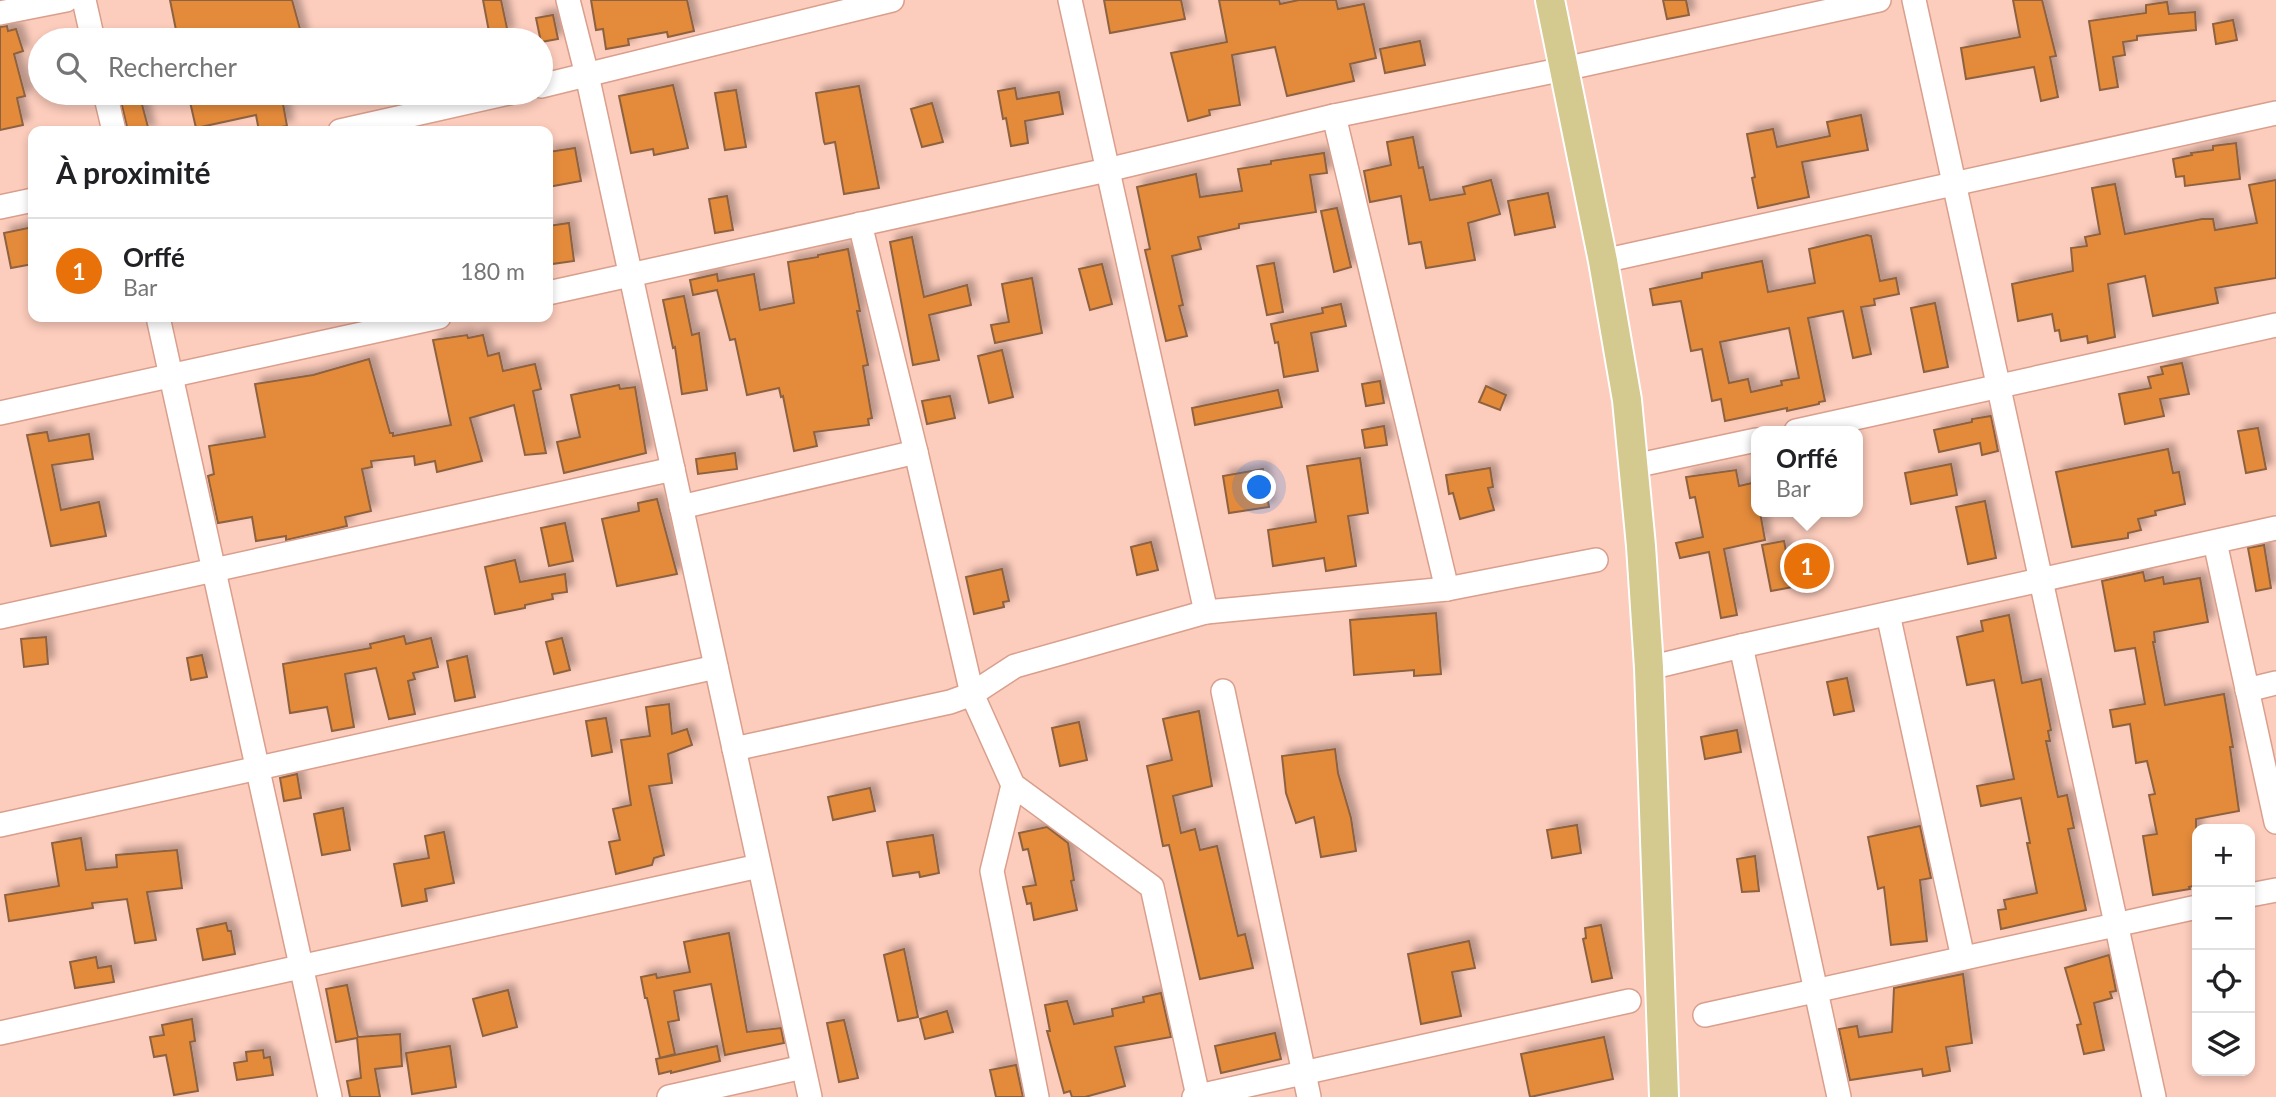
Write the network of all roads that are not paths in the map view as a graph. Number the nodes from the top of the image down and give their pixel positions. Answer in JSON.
{"nodes":[{"id":1,"x":66,"y":0,"type":"edge"},
{"id":2,"x":84,"y":0,"type":"edge"},
{"id":3,"x":568,"y":0,"type":"edge"},
{"id":4,"x":892,"y":0,"type":"edge"},
{"id":5,"x":1070,"y":0,"type":"edge"},
{"id":6,"x":1550,"y":0,"type":"edge"},
{"id":7,"x":1879,"y":0,"type":"edge"},
{"id":8,"x":1914,"y":0,"type":"edge"},
{"id":9,"x":0,"y":13,"type":"edge"},
{"id":10,"x":90,"y":28,"type":"edge"},
{"id":11,"x":1564,"y":69,"type":"junction"},
{"id":12,"x":587,"y":75,"type":"junction"},
{"id":13,"x":553,"y":83,"type":"edge"},
{"id":14,"x":108,"y":105,"type":"edge"},
{"id":15,"x":456,"y":105,"type":"edge"},
{"id":16,"x":2276,"y":113,"type":"edge"},
{"id":17,"x":1334,"y":116,"type":"junction"},
{"id":18,"x":113,"y":126,"type":"edge"},
{"id":19,"x":362,"y":126,"type":"edge"},
{"id":20,"x":1107,"y":170,"type":"junction"},
{"id":21,"x":1955,"y":183,"type":"junction"},
{"id":22,"x":28,"y":201,"type":"edge"},
{"id":23,"x":0,"y":207,"type":"edge"},
{"id":24,"x":860,"y":224,"type":"junction"},
{"id":25,"x":1603,"y":261,"type":"junction"},
{"id":26,"x":630,"y":275,"type":"junction"},
{"id":27,"x":553,"y":292,"type":"edge"},
{"id":28,"x":159,"y":322,"type":"edge"},
{"id":29,"x":416,"y":322,"type":"edge"},
{"id":30,"x":2276,"y":326,"type":"edge"},
{"id":31,"x":172,"y":376,"type":"junction"},
{"id":32,"x":2000,"y":387,"type":"junction"},
{"id":33,"x":0,"y":413,"type":"edge"},
{"id":34,"x":1819,"y":426,"type":"edge"},
{"id":35,"x":1751,"y":441,"type":"edge"},
{"id":36,"x":916,"y":452,"type":"junction"},
{"id":37,"x":1634,"y":466,"type":"junction"},
{"id":38,"x":673,"y":469,"type":"junction"},
{"id":39,"x":681,"y":507,"type":"junction"},
{"id":40,"x":2276,"y":528,"type":"edge"},
{"id":41,"x":2215,"y":542,"type":"junction"},
{"id":42,"x":1596,"y":560,"type":"dead end"},
{"id":43,"x":215,"y":570,"type":"junction"},
{"id":44,"x":2041,"y":580,"type":"junction"},
{"id":45,"x":1447,"y":589,"type":"junction"},
{"id":46,"x":1206,"y":612,"type":"junction"},
{"id":47,"x":1888,"y":614,"type":"junction"},
{"id":48,"x":0,"y":617,"type":"edge"},
{"id":49,"x":1741,"y":646,"type":"junction"},
{"id":50,"x":716,"y":667,"type":"junction"},
{"id":51,"x":1650,"y":668,"type":"junction"},
{"id":52,"x":2276,"y":683,"type":"edge"},
{"id":53,"x":2247,"y":690,"type":"junction"},
{"id":54,"x":1223,"y":691,"type":"dead end"},
{"id":55,"x":972,"y":694,"type":"junction"},
{"id":56,"x":734,"y":749,"type":"junction"},
{"id":57,"x":258,"y":768,"type":"junction"},
{"id":58,"x":1013,"y":785,"type":"junction"},
{"id":59,"x":2276,"y":822,"type":"edge"},
{"id":60,"x":0,"y":825,"type":"edge"},
{"id":61,"x":760,"y":866,"type":"junction"},
{"id":62,"x":2276,"y":890,"type":"edge"},
{"id":63,"x":2255,"y":894,"type":"edge"},
{"id":64,"x":2192,"y":908,"type":"edge"},
{"id":65,"x":2116,"y":925,"type":"junction"},
{"id":66,"x":1963,"y":958,"type":"junction"},
{"id":67,"x":302,"y":967,"type":"junction"},
{"id":68,"x":1816,"y":990,"type":"junction"},
{"id":69,"x":1629,"y":1002,"type":"dead end"},
{"id":70,"x":1705,"y":1015,"type":"dead end"},
{"id":71,"x":0,"y":1033,"type":"edge"},
{"id":72,"x":803,"y":1067,"type":"junction"},
{"id":73,"x":1304,"y":1073,"type":"junction"},
{"id":74,"x":330,"y":1097,"type":"edge"},
{"id":75,"x":669,"y":1097,"type":"edge"},
{"id":76,"x":810,"y":1097,"type":"edge"},
{"id":77,"x":1037,"y":1097,"type":"edge"},
{"id":78,"x":1196,"y":1097,"type":"edge"},
{"id":79,"x":1309,"y":1097,"type":"edge"},
{"id":80,"x":1664,"y":1097,"type":"edge"},
{"id":81,"x":1839,"y":1097,"type":"edge"},
{"id":82,"x":2154,"y":1097,"type":"edge"}],
"edges":[{"from":1,"to":9,"type":"street"},
{"from":2,"to":10,"type":"street"},
{"from":3,"to":12,"type":"street"},
{"from":4,"to":12,"type":"street"},
{"from":5,"to":20,"type":"street"},
{"from":6,"to":11,"type":"main road"},
{"from":7,"to":11,"type":"street"},
{"from":8,"to":21,"type":"street"},
{"from":11,"to":17,"type":"street"},
{"from":11,"to":25,"type":"main road"},
{"from":12,"to":13,"type":"street"},
{"from":12,"to":26,"type":"street"},
{"from":14,"to":18,"type":"street"},
{"from":15,"to":19,"type":"street"},
{"from":16,"to":21,"type":"street"},
{"from":17,"to":20,"type":"street"},
{"from":17,"to":45,"type":"street"},
{"from":20,"to":24,"type":"street"},
{"from":20,"to":46,"type":"street"},
{"from":21,"to":25,"type":"street"},
{"from":21,"to":32,"type":"street"},
{"from":22,"to":23,"type":"street"},
{"from":24,"to":26,"type":"street"},
{"from":24,"to":36,"type":"street"},
{"from":25,"to":37,"type":"main road"},
{"from":26,"to":27,"type":"street"},
{"from":26,"to":38,"type":"street"},
{"from":28,"to":31,"type":"street"},
{"from":29,"to":31,"type":"street"},
{"from":30,"to":32,"type":"street"},
{"from":31,"to":33,"type":"street"},
{"from":31,"to":43,"type":"street"},
{"from":32,"to":34,"type":"street"},
{"from":32,"to":44,"type":"street"},
{"from":35,"to":37,"type":"street"},
{"from":36,"to":39,"type":"street"},
{"from":36,"to":55,"type":"street"},
{"from":37,"to":51,"type":"main road"},
{"from":38,"to":39,"type":"street"},
{"from":38,"to":43,"type":"street"},
{"from":39,"to":50,"type":"street"},
{"from":40,"to":41,"type":"street"},
{"from":41,"to":44,"type":"street"},
{"from":41,"to":53,"type":"street"},
{"from":42,"to":45,"type":"street"},
{"from":43,"to":48,"type":"street"},
{"from":43,"to":57,"type":"street"},
{"from":44,"to":47,"type":"street"},
{"from":44,"to":65,"type":"street"},
{"from":45,"to":46,"type":"street"},
{"from":46,"to":55,"type":"street"},
{"from":47,"to":49,"type":"street"},
{"from":47,"to":66,"type":"street"},
{"from":49,"to":51,"type":"street"},
{"from":49,"to":68,"type":"street"},
{"from":50,"to":56,"type":"street"},
{"from":50,"to":57,"type":"street"},
{"from":51,"to":80,"type":"main road"},
{"from":52,"to":53,"type":"street"},
{"from":53,"to":59,"type":"street"},
{"from":54,"to":73,"type":"street"},
{"from":55,"to":56,"type":"street"},
{"from":55,"to":58,"type":"street"},
{"from":56,"to":61,"type":"street"},
{"from":57,"to":60,"type":"street"},
{"from":57,"to":67,"type":"street"},
{"from":58,"to":77,"type":"street"},
{"from":58,"to":78,"type":"street"},
{"from":61,"to":67,"type":"street"},
{"from":61,"to":72,"type":"street"},
{"from":62,"to":63,"type":"street"},
{"from":64,"to":65,"type":"street"},
{"from":65,"to":66,"type":"street"},
{"from":65,"to":82,"type":"street"},
{"from":66,"to":68,"type":"street"},
{"from":67,"to":71,"type":"street"},
{"from":67,"to":74,"type":"street"},
{"from":68,"to":70,"type":"street"},
{"from":68,"to":81,"type":"street"},
{"from":69,"to":73,"type":"street"},
{"from":72,"to":75,"type":"street"},
{"from":72,"to":76,"type":"street"},
{"from":73,"to":78,"type":"street"},
{"from":73,"to":79,"type":"street"}]}
